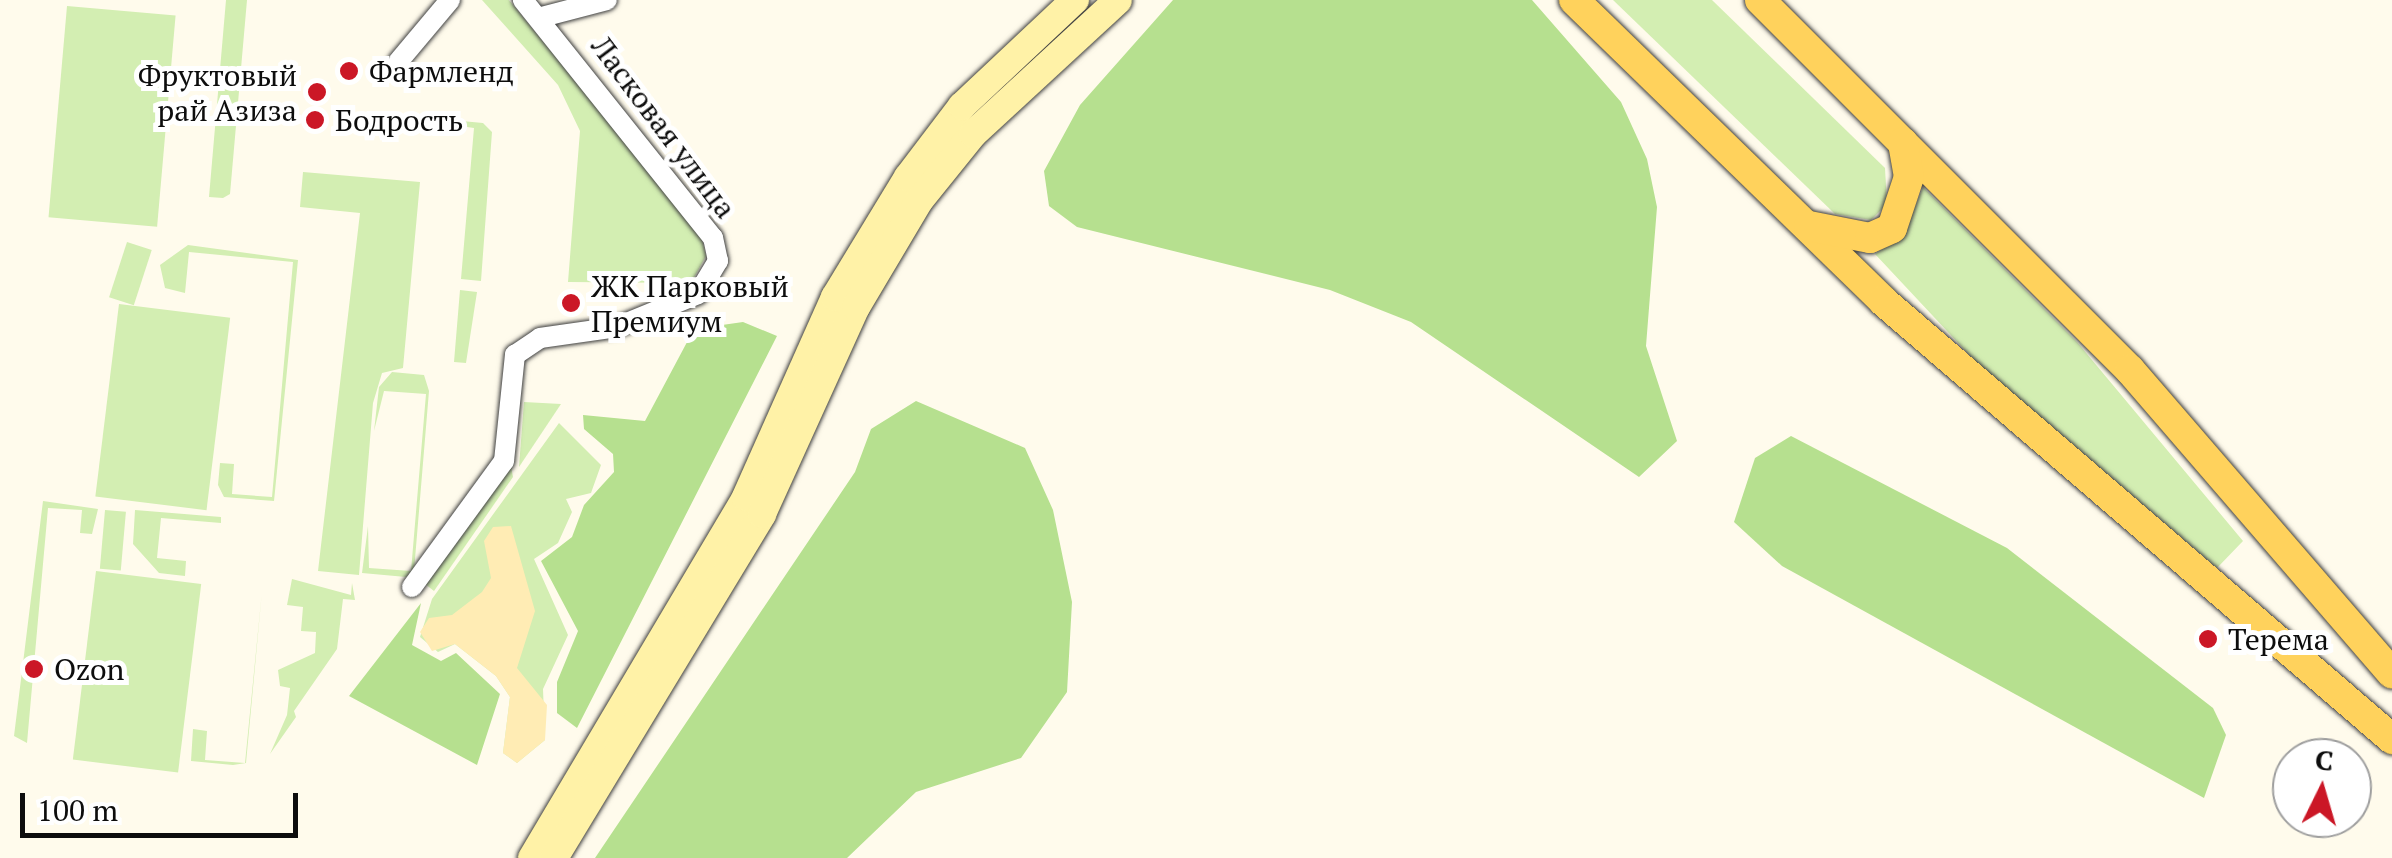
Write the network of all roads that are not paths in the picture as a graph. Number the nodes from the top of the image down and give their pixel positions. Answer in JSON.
{"nodes":[{"id":1,"x":450,"y":0,"type":"edge"},
{"id":2,"x":524,"y":0,"type":"edge"},
{"id":3,"x":606,"y":0,"type":"edge"},
{"id":4,"x":1076,"y":0,"type":"edge"},
{"id":5,"x":1118,"y":0,"type":"edge"},
{"id":6,"x":1574,"y":0,"type":"edge"},
{"id":7,"x":1760,"y":0,"type":"edge"},
{"id":8,"x":542,"y":17,"type":"junction"},
{"id":9,"x":398,"y":62,"type":"dead end"},
{"id":10,"x":1903,"y":143,"type":"junction"},
{"id":11,"x":1803,"y":224,"type":"junction"},
{"id":12,"x":412,"y":586,"type":"dead end"},
{"id":13,"x":2392,"y":673,"type":"edge"},
{"id":14,"x":2392,"y":738,"type":"edge"},
{"id":15,"x":532,"y":858,"type":"edge"},
{"id":16,"x":554,"y":858,"type":"edge"}],
"edges":[{"from":1,"to":9,"type":"street"},
{"from":2,"to":8,"type":"street","name":"Ласковая улица"},
{"from":3,"to":8,"type":"street","name":"Ласковая улица"},
{"from":4,"to":15,"type":"main road"},
{"from":5,"to":16,"type":"main road"},
{"from":6,"to":11,"type":"main road"},
{"from":7,"to":10,"type":"main road"},
{"from":8,"to":12,"type":"street","name":"Ласковая улица"},
{"from":10,"to":11,"type":"main road"},
{"from":10,"to":13,"type":"main road"},
{"from":11,"to":14,"type":"main road"}]}
